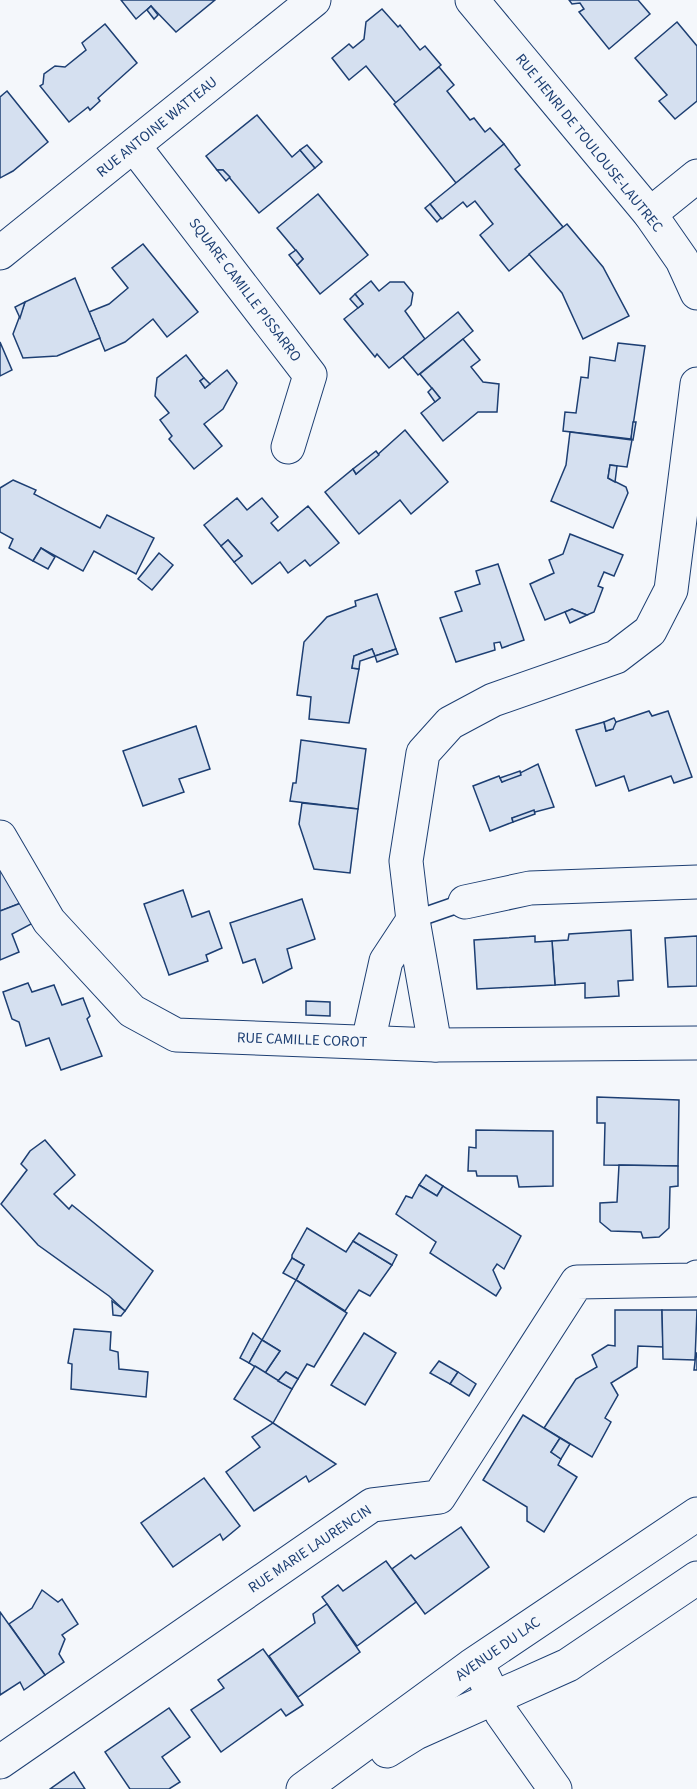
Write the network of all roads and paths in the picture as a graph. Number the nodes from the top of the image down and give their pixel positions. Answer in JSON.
{"nodes":[{"id":1,"x":314,"y":0,"type":"edge"},
{"id":2,"x":472,"y":0,"type":"edge"},
{"id":3,"x":134,"y":146,"type":"junction"},
{"id":4,"x":697,"y":176,"type":"edge"},
{"id":5,"x":650,"y":214,"type":"junction"},
{"id":6,"x":0,"y":253,"type":"edge"},
{"id":7,"x":697,"y":293,"type":"edge"},
{"id":8,"x":697,"y":384,"type":"edge"},
{"id":9,"x":288,"y":447,"type":"dead end"},
{"id":10,"x":0,"y":837,"type":"edge"},
{"id":11,"x":697,"y":882,"type":"edge"},
{"id":12,"x":465,"y":902,"type":"joint"},
{"id":13,"x":413,"y":920,"type":"junction"},
{"id":14,"x":368,"y":1042,"type":"junction"},
{"id":15,"x":697,"y":1043,"type":"edge"},
{"id":16,"x":435,"y":1045,"type":"junction"},
{"id":17,"x":697,"y":1277,"type":"edge"},
{"id":18,"x":697,"y":1515,"type":"edge"},
{"id":19,"x":697,"y":1578,"type":"edge"},
{"id":20,"x":477,"y":1663,"type":"junction"},
{"id":21,"x":493,"y":1698,"type":"junction"},
{"id":22,"x":0,"y":1762,"type":"edge"},
{"id":23,"x":303,"y":1789,"type":"edge"},
{"id":24,"x":324,"y":1789,"type":"edge"},
{"id":25,"x":555,"y":1789,"type":"edge"}],
"edges":[{"from":1,"to":3,"type":"street","name":"RUE ANTOINE WATTEAU"},
{"from":2,"to":5,"type":"street","name":"RUE HENRI DE TOULOUSE-LAUTREC"},
{"from":3,"to":6,"type":"street","name":"RUE ANTOINE WATTEAU"},
{"from":3,"to":9,"type":"street","name":"SQUARE CAMILLE PISSARRO"},
{"from":4,"to":5,"type":"street"},
{"from":5,"to":7,"type":"street","name":"RUE HENRI DE TOULOUSE-LAUTREC"},
{"from":8,"to":13,"type":"street"},
{"from":10,"to":14,"type":"street","name":"RUE CAMILLE COROT"},
{"from":11,"to":12,"type":"street"},
{"from":12,"to":13,"type":"lane"},
{"from":13,"to":14,"type":"street"},
{"from":13,"to":16,"type":"street"},
{"from":14,"to":16,"type":"street","name":"RUE CAMILLE COROT"},
{"from":15,"to":16,"type":"street","name":"RUE CAMILLE COROT"},
{"from":17,"to":22,"type":"street","name":"RUE MARIE LAURENCIN"},
{"from":18,"to":20,"type":"street","name":"AVENUE DU LAC"},
{"from":19,"to":21,"type":"street"},
{"from":20,"to":21,"type":"street"},
{"from":20,"to":23,"type":"street","name":"AVENUE DU LAC"},
{"from":21,"to":24,"type":"street"},
{"from":21,"to":25,"type":"street"}]}
